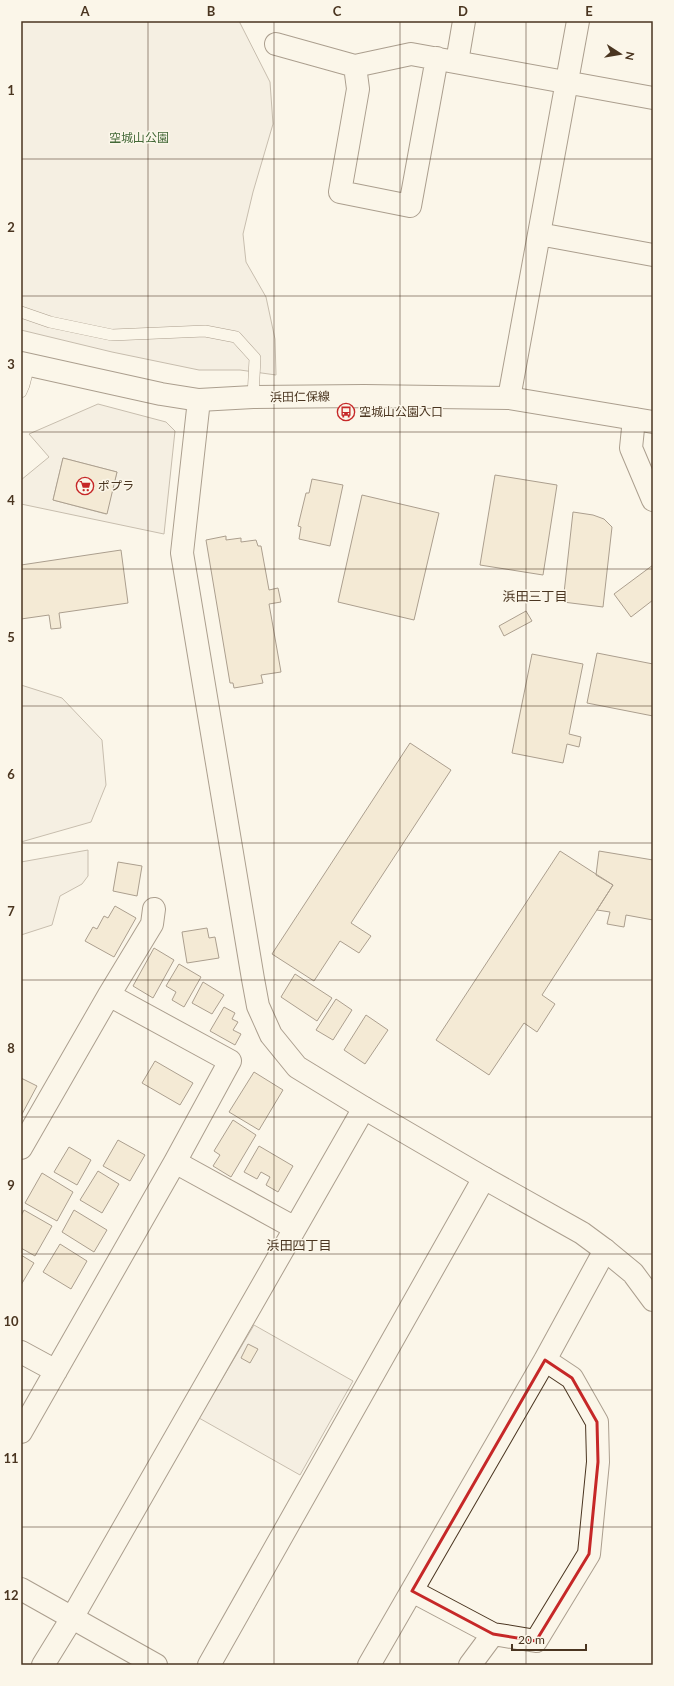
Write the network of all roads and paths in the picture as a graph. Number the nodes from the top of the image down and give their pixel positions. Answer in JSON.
{"nodes":[{"id":1,"x":464,"y":21,"type":"edge"},
{"id":2,"x":578,"y":21,"type":"edge"},
{"id":3,"x":276,"y":44,"type":"dead end"},
{"id":4,"x":447,"y":60,"type":"junction"},
{"id":5,"x":355,"y":66,"type":"junction"},
{"id":6,"x":566,"y":82,"type":"junction"},
{"id":7,"x":653,"y":98,"type":"edge"},
{"id":8,"x":539,"y":234,"type":"junction"},
{"id":9,"x":653,"y":254,"type":"edge"},
{"id":10,"x":21,"y":312,"type":"edge"},
{"id":11,"x":25,"y":364,"type":"edge"},
{"id":12,"x":21,"y":392,"type":"edge"},
{"id":13,"x":253,"y":397,"type":"junction"},
{"id":14,"x":509,"y":398,"type":"junction"},
{"id":15,"x":199,"y":400,"type":"junction"},
{"id":16,"x":643,"y":420,"type":"edge"},
{"id":17,"x":653,"y":500,"type":"edge"},
{"id":18,"x":154,"y":910,"type":"dead end"},
{"id":19,"x":109,"y":995,"type":"junction"},
{"id":20,"x":364,"y":1108,"type":"junction"},
{"id":21,"x":21,"y":1148,"type":"edge"},
{"id":22,"x":175,"y":1162,"type":"junction"},
{"id":23,"x":484,"y":1178,"type":"junction"},
{"id":24,"x":295,"y":1228,"type":"junction"},
{"id":25,"x":605,"y":1250,"type":"junction"},
{"id":26,"x":653,"y":1300,"type":"edge"},
{"id":27,"x":21,"y":1352,"type":"edge"},
{"id":28,"x":545,"y":1360,"type":"junction"},
{"id":29,"x":56,"y":1371,"type":"junction"},
{"id":30,"x":21,"y":1432,"type":"edge"},
{"id":31,"x":21,"y":1589,"type":"edge"},
{"id":32,"x":412,"y":1591,"type":"junction"},
{"id":33,"x":72,"y":1618,"type":"junction"},
{"id":34,"x":493,"y":1634,"type":"junction"},
{"id":35,"x":43,"y":1665,"type":"edge"},
{"id":36,"x":156,"y":1665,"type":"edge"},
{"id":37,"x":209,"y":1665,"type":"edge"},
{"id":38,"x":369,"y":1665,"type":"edge"},
{"id":39,"x":470,"y":1665,"type":"edge"}],
"edges":[{"from":1,"to":4,"type":"street"},
{"from":2,"to":6,"type":"street"},
{"from":3,"to":5,"type":"street"},
{"from":4,"to":5,"type":"street"},
{"from":4,"to":5,"type":"street"},
{"from":4,"to":6,"type":"street"},
{"from":6,"to":7,"type":"street"},
{"from":6,"to":8,"type":"street"},
{"from":8,"to":9,"type":"street"},
{"from":8,"to":14,"type":"street"},
{"from":10,"to":13,"type":"lane"},
{"from":11,"to":12,"type":"lane"},
{"from":11,"to":15,"type":"street","name":"浜田仁保線"},
{"from":13,"to":14,"type":"street","name":"浜田仁保線"},
{"from":13,"to":15,"type":"street","name":"浜田仁保線"},
{"from":14,"to":16,"type":"street","name":"浜田仁保線"},
{"from":15,"to":20,"type":"street"},
{"from":16,"to":17,"type":"street"},
{"from":18,"to":19,"type":"street"},
{"from":19,"to":21,"type":"street"},
{"from":19,"to":22,"type":"street"},
{"from":20,"to":23,"type":"street"},
{"from":20,"to":24,"type":"street"},
{"from":22,"to":24,"type":"street"},
{"from":22,"to":29,"type":"street"},
{"from":23,"to":25,"type":"street"},
{"from":23,"to":37,"type":"street"},
{"from":24,"to":33,"type":"street"},
{"from":25,"to":26,"type":"street"},
{"from":25,"to":28,"type":"street"},
{"from":27,"to":29,"type":"street"},
{"from":28,"to":32,"type":"street"},
{"from":28,"to":34,"type":"street"},
{"from":29,"to":30,"type":"street"},
{"from":31,"to":33,"type":"street"},
{"from":32,"to":34,"type":"street"},
{"from":32,"to":38,"type":"street"},
{"from":33,"to":35,"type":"street"},
{"from":33,"to":36,"type":"street"},
{"from":34,"to":39,"type":"street"}]}
